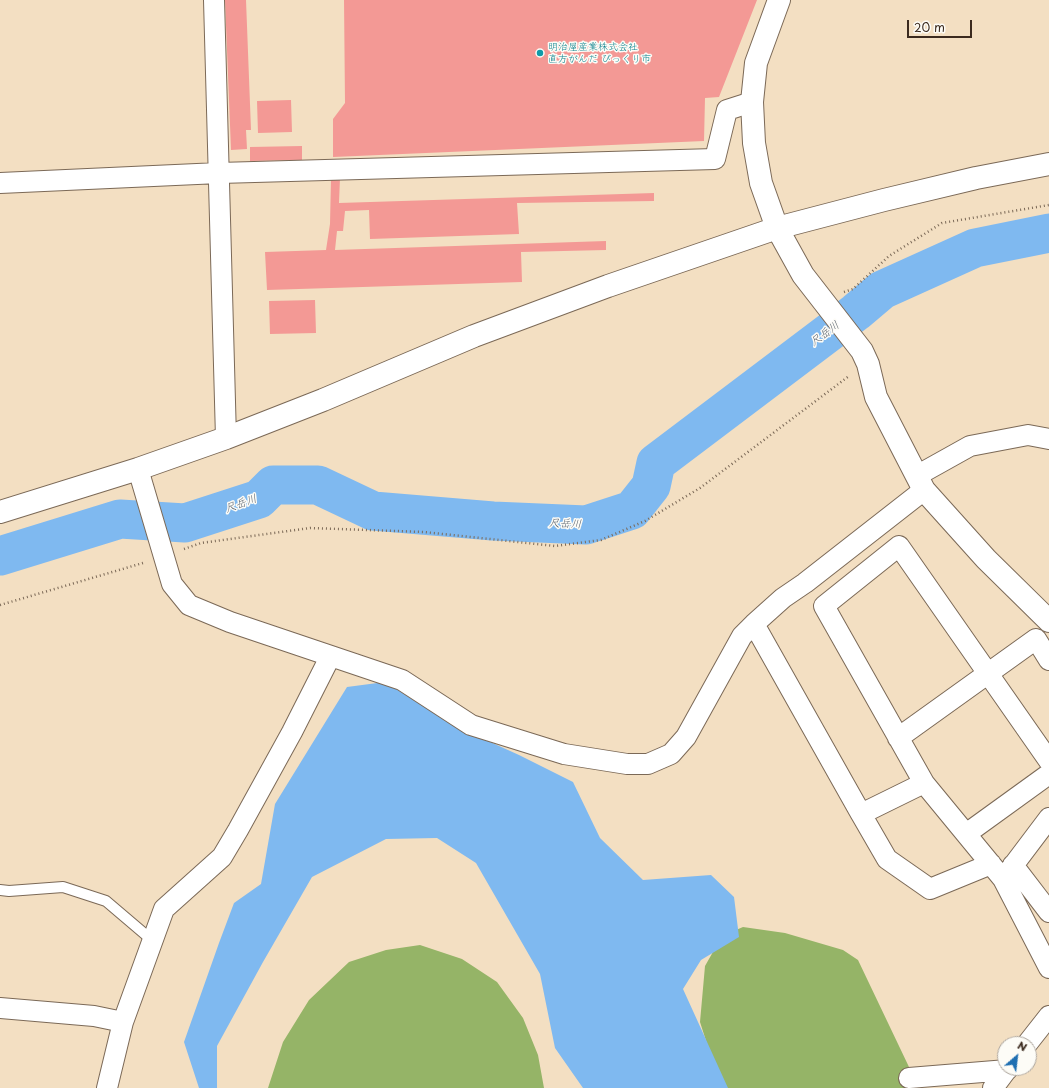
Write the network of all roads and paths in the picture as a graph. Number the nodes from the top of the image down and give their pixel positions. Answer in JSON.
{"nodes":[{"id":1,"x":214,"y":0,"type":"edge"},
{"id":2,"x":779,"y":0,"type":"edge"},
{"id":3,"x":752,"y":102,"type":"junction"},
{"id":4,"x":1049,"y":164,"type":"edge"},
{"id":5,"x":219,"y":172,"type":"junction"},
{"id":6,"x":0,"y":183,"type":"edge"},
{"id":7,"x":1049,"y":205,"type":"edge"},
{"id":8,"x":777,"y":228,"type":"junction"},
{"id":9,"x":824,"y":302,"type":"junction"},
{"id":10,"x":865,"y":357,"type":"junction"},
{"id":11,"x":226,"y":438,"type":"junction"},
{"id":12,"x":1049,"y":439,"type":"edge"},
{"id":13,"x":138,"y":468,"type":"junction"},
{"id":14,"x":921,"y":482,"type":"junction"},
{"id":15,"x":0,"y":512,"type":"edge"},
{"id":16,"x":163,"y":553,"type":"junction"},
{"id":17,"x":0,"y":606,"type":"edge"},
{"id":18,"x":1049,"y":621,"type":"edge"},
{"id":19,"x":754,"y":624,"type":"junction"},
{"id":20,"x":330,"y":657,"type":"junction"},
{"id":21,"x":1049,"y":660,"type":"edge"},
{"id":22,"x":988,"y":673,"type":"junction"},
{"id":23,"x":898,"y":738,"type":"junction"},
{"id":24,"x":1049,"y":762,"type":"edge"},
{"id":25,"x":1049,"y":774,"type":"edge"},
{"id":26,"x":924,"y":783,"type":"junction"},
{"id":27,"x":861,"y":814,"type":"junction"},
{"id":28,"x":1049,"y":818,"type":"edge"},
{"id":29,"x":966,"y":834,"type":"junction"},
{"id":30,"x":1002,"y":869,"type":"junction"},
{"id":31,"x":0,"y":890,"type":"edge"},
{"id":32,"x":1049,"y":912,"type":"edge"},
{"id":33,"x":153,"y":941,"type":"junction"},
{"id":34,"x":1049,"y":968,"type":"edge"},
{"id":35,"x":0,"y":1008,"type":"edge"},
{"id":36,"x":1049,"y":1016,"type":"edge"},
{"id":37,"x":123,"y":1022,"type":"junction"},
{"id":38,"x":1033,"y":1036,"type":"edge"},
{"id":39,"x":997,"y":1070,"type":"edge"},
{"id":40,"x":1002,"y":1076,"type":"edge"},
{"id":41,"x":909,"y":1078,"type":"dead end"},
{"id":42,"x":107,"y":1088,"type":"edge"},
{"id":43,"x":992,"y":1088,"type":"edge"}],
"edges":[{"from":1,"to":5,"type":"street"},
{"from":2,"to":3,"type":"street"},
{"from":3,"to":5,"type":"street"},
{"from":3,"to":8,"type":"street"},
{"from":4,"to":8,"type":"street"},
{"from":5,"to":6,"type":"street"},
{"from":5,"to":11,"type":"street"},
{"from":7,"to":9,"type":"path"},
{"from":8,"to":9,"type":"street"},
{"from":8,"to":11,"type":"street"},
{"from":9,"to":10,"type":"street"},
{"from":10,"to":14,"type":"street"},
{"from":10,"to":16,"type":"path"},
{"from":11,"to":13,"type":"street"},
{"from":12,"to":14,"type":"street"},
{"from":13,"to":15,"type":"street"},
{"from":13,"to":16,"type":"street"},
{"from":14,"to":18,"type":"street"},
{"from":14,"to":19,"type":"street"},
{"from":16,"to":17,"type":"path"},
{"from":16,"to":20,"type":"street"},
{"from":19,"to":20,"type":"street"},
{"from":19,"to":27,"type":"street"},
{"from":20,"to":33,"type":"street"},
{"from":21,"to":22,"type":"street"},
{"from":22,"to":23,"type":"street"},
{"from":22,"to":23,"type":"street"},
{"from":22,"to":24,"type":"street"},
{"from":23,"to":26,"type":"street"},
{"from":25,"to":29,"type":"street"},
{"from":26,"to":27,"type":"street"},
{"from":26,"to":29,"type":"street"},
{"from":27,"to":30,"type":"street"},
{"from":28,"to":30,"type":"street"},
{"from":29,"to":30,"type":"street"},
{"from":30,"to":32,"type":"street"},
{"from":30,"to":34,"type":"street"},
{"from":31,"to":33,"type":"lane"},
{"from":33,"to":37,"type":"street"},
{"from":35,"to":37,"type":"street"},
{"from":36,"to":38,"type":"street"},
{"from":37,"to":42,"type":"street"},
{"from":39,"to":41,"type":"street"},
{"from":40,"to":43,"type":"street"}]}
